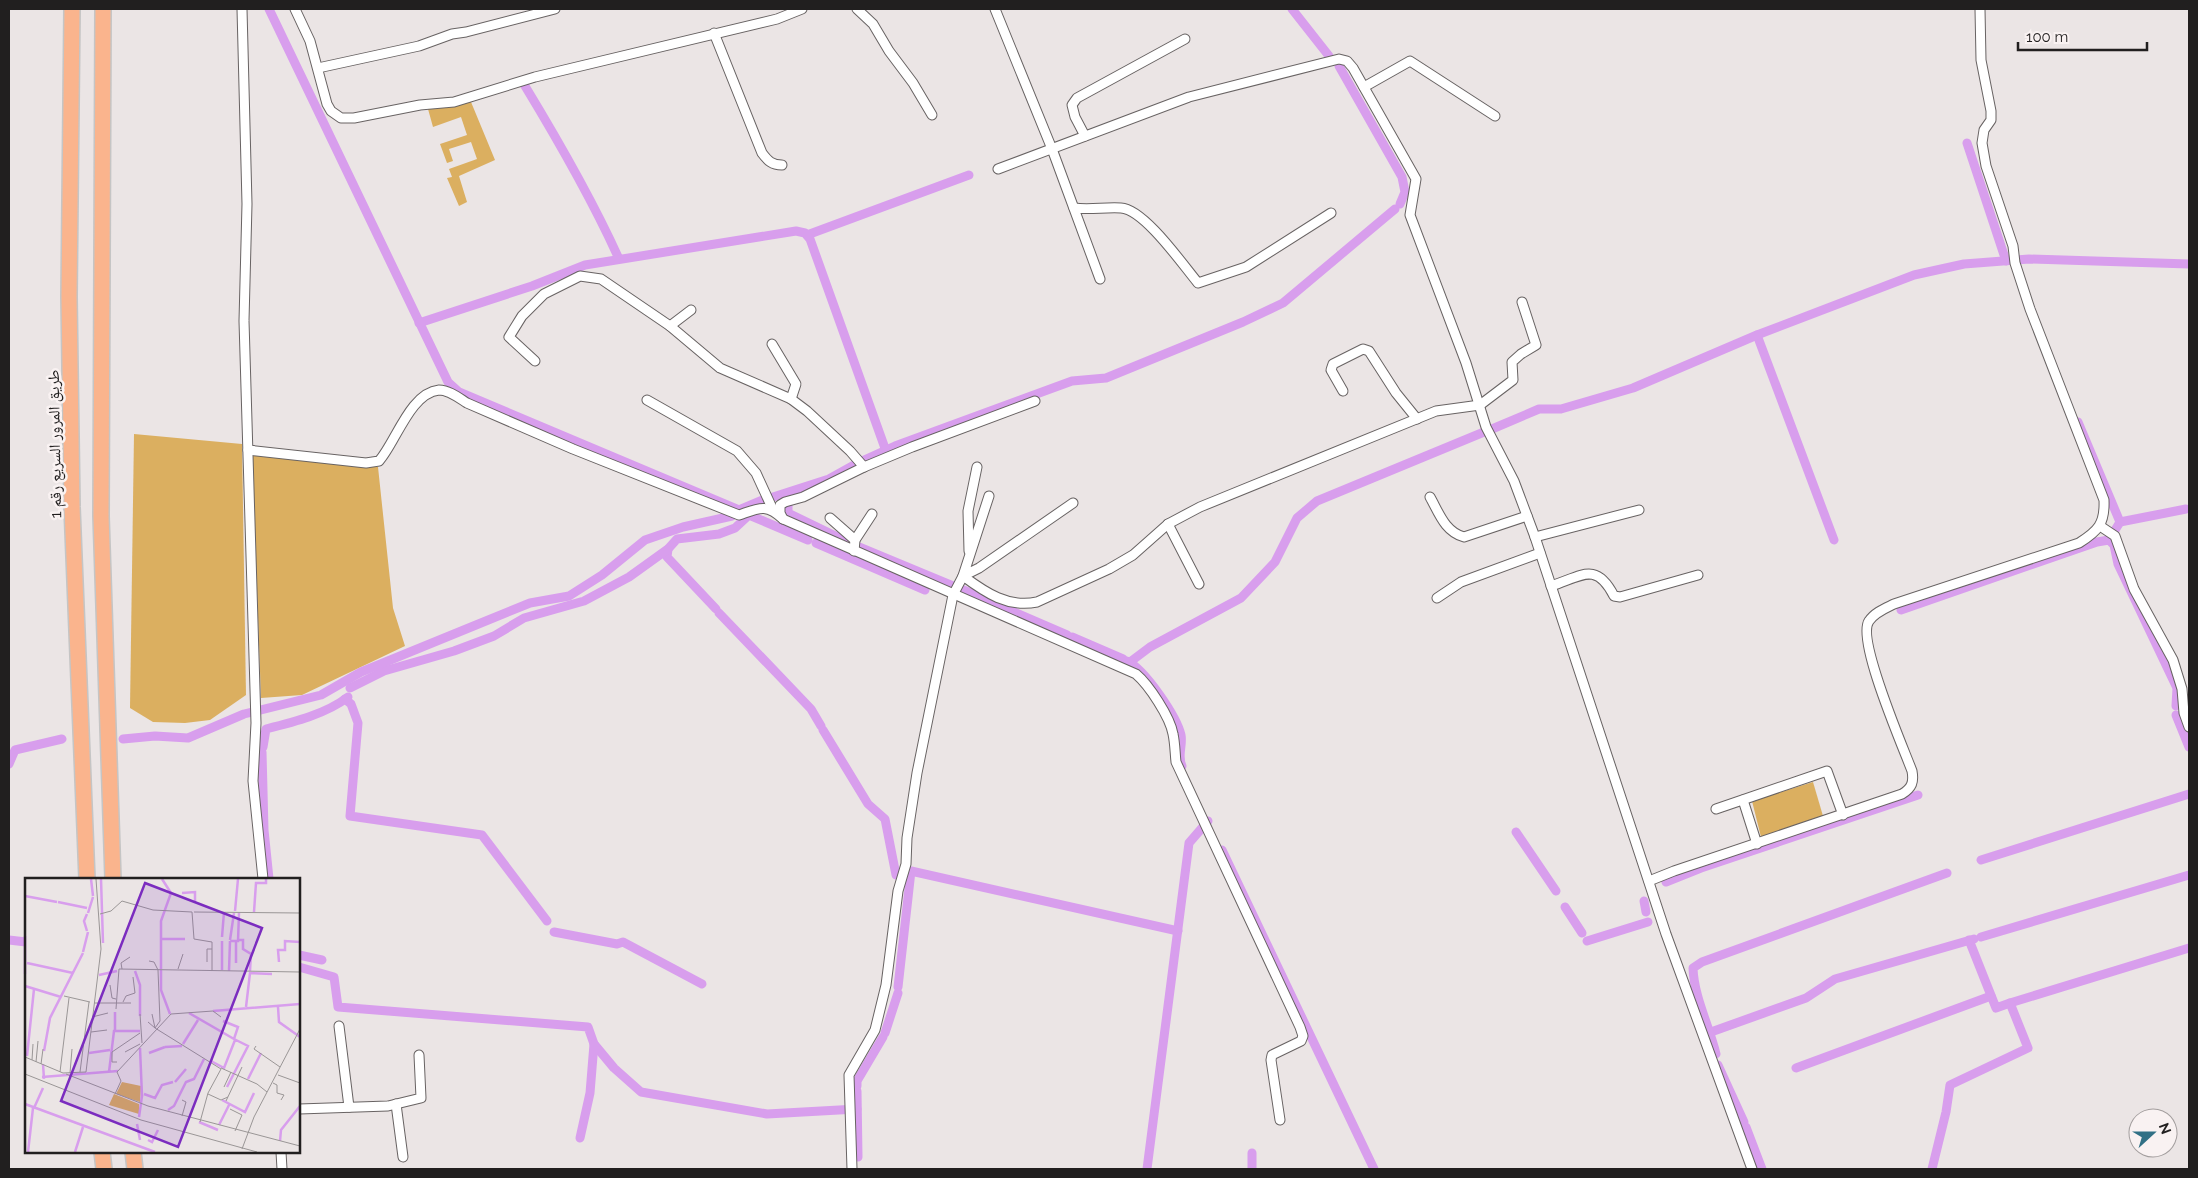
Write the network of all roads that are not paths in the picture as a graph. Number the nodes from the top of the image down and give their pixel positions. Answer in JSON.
{"nodes":[{"id":1,"x":72,"y":9,"type":"edge"},
{"id":2,"x":103,"y":9,"type":"edge"},
{"id":3,"x":242,"y":9,"type":"edge"},
{"id":4,"x":295,"y":9,"type":"edge"},
{"id":5,"x":555,"y":9,"type":"edge"},
{"id":6,"x":802,"y":9,"type":"edge"},
{"id":7,"x":857,"y":9,"type":"edge"},
{"id":8,"x":995,"y":9,"type":"edge"},
{"id":9,"x":1980,"y":9,"type":"edge"},
{"id":10,"x":714,"y":33,"type":"junction"},
{"id":11,"x":1186,"y":39,"type":"dead end"},
{"id":12,"x":318,"y":68,"type":"junction"},
{"id":13,"x":1364,"y":87,"type":"junction"},
{"id":14,"x":932,"y":115,"type":"dead end"},
{"id":15,"x":1495,"y":116,"type":"dead end"},
{"id":16,"x":1085,"y":136,"type":"junction"},
{"id":17,"x":1052,"y":149,"type":"junction"},
{"id":18,"x":782,"y":165,"type":"dead end"},
{"id":19,"x":998,"y":169,"type":"dead end"},
{"id":20,"x":1074,"y":208,"type":"junction"},
{"id":21,"x":1331,"y":213,"type":"dead end"},
{"id":22,"x":1100,"y":279,"type":"dead end"},
{"id":23,"x":1522,"y":302,"type":"dead end"},
{"id":24,"x":691,"y":310,"type":"dead end"},
{"id":25,"x":670,"y":326,"type":"junction"},
{"id":26,"x":772,"y":344,"type":"dead end"},
{"id":27,"x":535,"y":361,"type":"dead end"},
{"id":28,"x":1342,"y":391,"type":"dead end"},
{"id":29,"x":791,"y":399,"type":"junction"},
{"id":30,"x":647,"y":400,"type":"dead end"},
{"id":31,"x":1035,"y":400,"type":"dead end"},
{"id":32,"x":1480,"y":404,"type":"junction"},
{"id":33,"x":1417,"y":419,"type":"junction"},
{"id":34,"x":248,"y":450,"type":"junction"},
{"id":35,"x":864,"y":467,"type":"junction"},
{"id":36,"x":977,"y":468,"type":"dead end"},
{"id":37,"x":989,"y":496,"type":"dead end"},
{"id":38,"x":1430,"y":497,"type":"dead end"},
{"id":39,"x":1073,"y":502,"type":"dead end"},
{"id":40,"x":773,"y":510,"type":"junction"},
{"id":41,"x":1640,"y":510,"type":"dead end"},
{"id":42,"x":872,"y":514,"type":"dead end"},
{"id":43,"x":1527,"y":516,"type":"junction"},
{"id":44,"x":830,"y":518,"type":"dead end"},
{"id":45,"x":783,"y":519,"type":"junction"},
{"id":46,"x":1168,"y":524,"type":"junction"},
{"id":47,"x":2100,"y":526,"type":"junction"},
{"id":48,"x":1535,"y":536,"type":"junction"},
{"id":49,"x":855,"y":540,"type":"junction"},
{"id":50,"x":854,"y":551,"type":"junction"},
{"id":51,"x":1540,"y":553,"type":"junction"},
{"id":52,"x":969,"y":558,"type":"junction"},
{"id":53,"x":1698,"y":575,"type":"dead end"},
{"id":54,"x":963,"y":576,"type":"junction"},
{"id":55,"x":1199,"y":584,"type":"dead end"},
{"id":56,"x":1551,"y":586,"type":"junction"},
{"id":57,"x":953,"y":595,"type":"junction"},
{"id":58,"x":1437,"y":598,"type":"dead end"},
{"id":59,"x":2189,"y":727,"type":"edge"},
{"id":60,"x":1743,"y":800,"type":"junction"},
{"id":61,"x":1716,"y":810,"type":"dead end"},
{"id":62,"x":1843,"y":815,"type":"junction"},
{"id":63,"x":1758,"y":844,"type":"junction"},
{"id":64,"x":87,"y":878,"type":"edge"},
{"id":65,"x":113,"y":878,"type":"edge"},
{"id":66,"x":263,"y":878,"type":"edge"},
{"id":67,"x":1649,"y":881,"type":"junction"},
{"id":68,"x":339,"y":1026,"type":"dead end"},
{"id":69,"x":419,"y":1055,"type":"dead end"},
{"id":70,"x":396,"y":1104,"type":"junction"},
{"id":71,"x":349,"y":1107,"type":"junction"},
{"id":72,"x":300,"y":1109,"type":"edge"},
{"id":73,"x":1280,"y":1120,"type":"dead end"},
{"id":74,"x":102,"y":1153,"type":"edge"},
{"id":75,"x":133,"y":1153,"type":"edge"},
{"id":76,"x":281,"y":1153,"type":"edge"},
{"id":77,"x":403,"y":1157,"type":"dead end"},
{"id":78,"x":104,"y":1169,"type":"edge"},
{"id":79,"x":135,"y":1169,"type":"edge"},
{"id":80,"x":282,"y":1169,"type":"edge"},
{"id":81,"x":852,"y":1169,"type":"edge"},
{"id":82,"x":1752,"y":1169,"type":"edge"}],
"edges":[{"from":1,"to":64,"type":"highway","name":"طريق المرور السريع رقم 1"},
{"from":2,"to":65,"type":"highway"},
{"from":3,"to":34,"type":"street"},
{"from":4,"to":12,"type":"street"},
{"from":5,"to":12,"type":"street"},
{"from":6,"to":10,"type":"street"},
{"from":7,"to":14,"type":"street"},
{"from":8,"to":17,"type":"street"},
{"from":9,"to":47,"type":"street"},
{"from":10,"to":12,"type":"street"},
{"from":10,"to":18,"type":"street"},
{"from":11,"to":16,"type":"street"},
{"from":13,"to":15,"type":"street"},
{"from":13,"to":16,"type":"street"},
{"from":13,"to":32,"type":"street"},
{"from":16,"to":17,"type":"street"},
{"from":17,"to":19,"type":"street"},
{"from":17,"to":20,"type":"street"},
{"from":20,"to":21,"type":"street"},
{"from":20,"to":22,"type":"street"},
{"from":23,"to":32,"type":"street"},
{"from":24,"to":25,"type":"street"},
{"from":25,"to":27,"type":"street"},
{"from":25,"to":29,"type":"street"},
{"from":26,"to":29,"type":"street"},
{"from":28,"to":33,"type":"street"},
{"from":29,"to":35,"type":"street"},
{"from":30,"to":40,"type":"street"},
{"from":31,"to":35,"type":"street"},
{"from":32,"to":33,"type":"street"},
{"from":32,"to":43,"type":"street"},
{"from":33,"to":46,"type":"street"},
{"from":34,"to":40,"type":"street"},
{"from":34,"to":66,"type":"street"},
{"from":35,"to":45,"type":"street"},
{"from":36,"to":52,"type":"street"},
{"from":37,"to":52,"type":"street"},
{"from":38,"to":43,"type":"street"},
{"from":39,"to":54,"type":"street"},
{"from":40,"to":45,"type":"street"},
{"from":41,"to":48,"type":"street"},
{"from":42,"to":49,"type":"street"},
{"from":43,"to":48,"type":"street"},
{"from":44,"to":49,"type":"street"},
{"from":45,"to":50,"type":"street"},
{"from":46,"to":54,"type":"street"},
{"from":46,"to":55,"type":"street"},
{"from":47,"to":59,"type":"street"},
{"from":47,"to":62,"type":"street"},
{"from":48,"to":51,"type":"street"},
{"from":49,"to":50,"type":"street"},
{"from":50,"to":57,"type":"street"},
{"from":51,"to":56,"type":"street"},
{"from":51,"to":58,"type":"street"},
{"from":52,"to":54,"type":"street"},
{"from":53,"to":56,"type":"street"},
{"from":54,"to":57,"type":"street"},
{"from":56,"to":67,"type":"street"},
{"from":57,"to":73,"type":"street"},
{"from":57,"to":81,"type":"street"},
{"from":60,"to":61,"type":"street"},
{"from":60,"to":62,"type":"street"},
{"from":60,"to":63,"type":"street"},
{"from":62,"to":63,"type":"street"},
{"from":63,"to":67,"type":"street"},
{"from":67,"to":82,"type":"street"},
{"from":68,"to":71,"type":"street"},
{"from":69,"to":70,"type":"street"},
{"from":70,"to":71,"type":"street"},
{"from":70,"to":77,"type":"street"},
{"from":71,"to":72,"type":"street"},
{"from":74,"to":78,"type":"highway"},
{"from":75,"to":79,"type":"highway"},
{"from":76,"to":80,"type":"street"}]}
